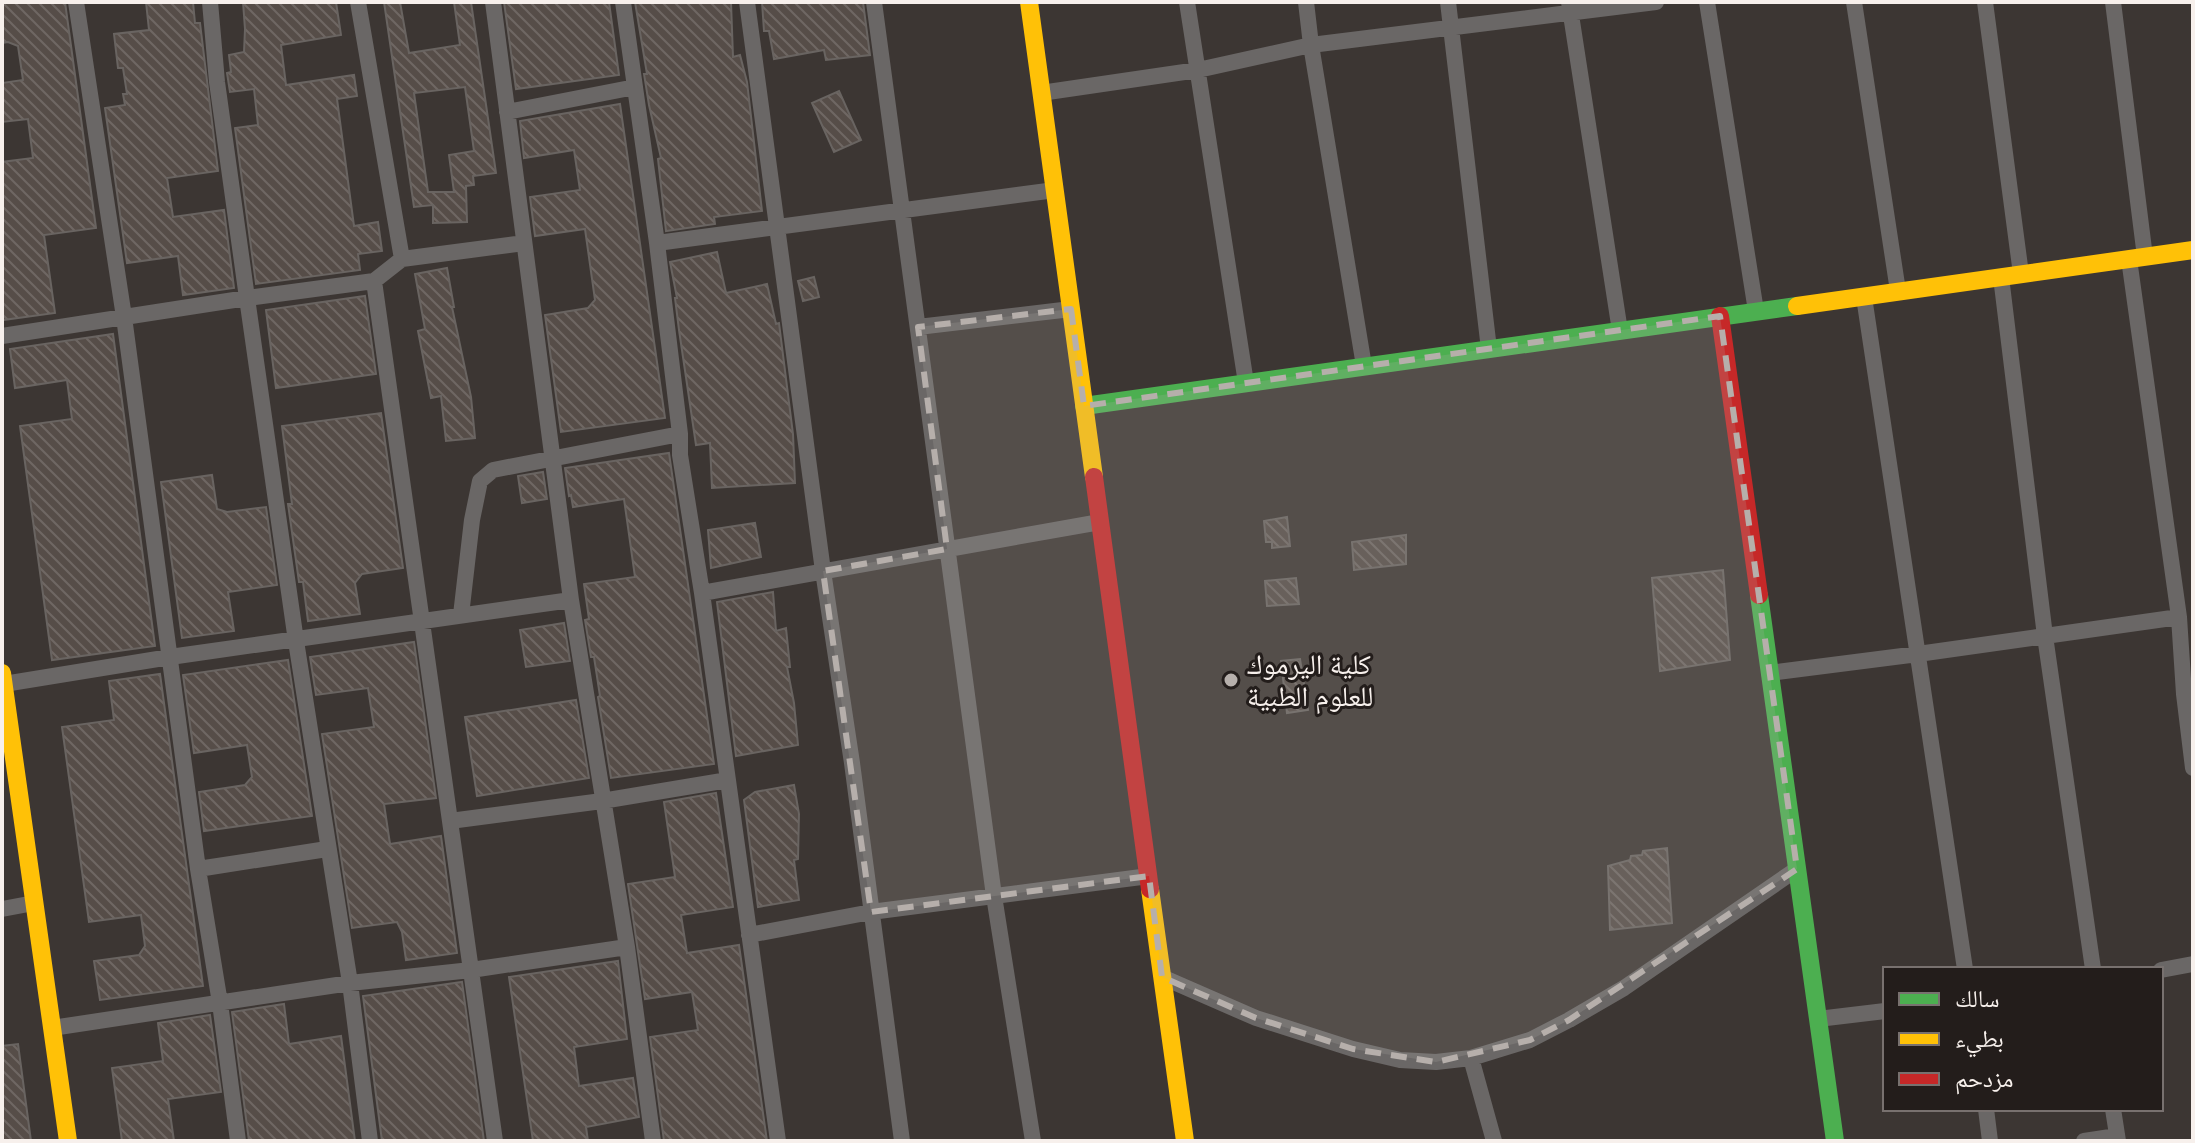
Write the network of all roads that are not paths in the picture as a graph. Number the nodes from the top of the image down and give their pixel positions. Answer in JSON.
{"nodes":[{"id":1,"x":76,"y":2,"type":"edge"},
{"id":2,"x":210,"y":2,"type":"edge"},
{"id":3,"x":358,"y":2,"type":"edge"},
{"id":4,"x":493,"y":2,"type":"edge"},
{"id":5,"x":623,"y":2,"type":"edge"},
{"id":6,"x":747,"y":2,"type":"edge"},
{"id":7,"x":874,"y":2,"type":"edge"},
{"id":8,"x":1029,"y":2,"type":"edge"},
{"id":9,"x":1187,"y":2,"type":"edge"},
{"id":10,"x":1306,"y":2,"type":"edge"},
{"id":11,"x":1448,"y":2,"type":"edge"},
{"id":12,"x":1656,"y":2,"type":"edge"},
{"id":13,"x":1707,"y":2,"type":"edge"},
{"id":14,"x":1854,"y":2,"type":"edge"},
{"id":15,"x":1985,"y":2,"type":"edge"},
{"id":16,"x":2113,"y":2,"type":"edge"},
{"id":17,"x":1570,"y":8,"type":"edge"},
{"id":18,"x":1452,"y":28,"type":"junction"},
{"id":19,"x":1311,"y":45,"type":"junction"},
{"id":20,"x":1198,"y":70,"type":"junction"},
{"id":21,"x":635,"y":87,"type":"junction"},
{"id":22,"x":1041,"y":93,"type":"junction"},
{"id":23,"x":507,"y":112,"type":"junction"},
{"id":24,"x":1055,"y":190,"type":"junction"},
{"id":25,"x":902,"y":210,"type":"junction"},
{"id":26,"x":776,"y":227,"type":"junction"},
{"id":27,"x":524,"y":243,"type":"junction"},
{"id":28,"x":657,"y":243,"type":"junction"},
{"id":29,"x":2193,"y":250,"type":"edge"},
{"id":30,"x":2137,"y":258,"type":"junction"},
{"id":31,"x":402,"y":259,"type":"junction"},
{"id":32,"x":2021,"y":274,"type":"junction"},
{"id":33,"x":2001,"y":277,"type":"junction"},
{"id":34,"x":374,"y":281,"type":"junction"},
{"id":35,"x":1898,"y":291,"type":"junction"},
{"id":36,"x":1864,"y":297,"type":"junction"},
{"id":37,"x":247,"y":298,"type":"junction"},
{"id":38,"x":1071,"y":309,"type":"junction"},
{"id":39,"x":1756,"y":311,"type":"junction"},
{"id":40,"x":1720,"y":316,"type":"junction"},
{"id":41,"x":124,"y":317,"type":"junction"},
{"id":42,"x":918,"y":327,"type":"junction"},
{"id":43,"x":1620,"y":331,"type":"junction"},
{"id":44,"x":2,"y":336,"type":"edge"},
{"id":45,"x":1489,"y":349,"type":"junction"},
{"id":46,"x":1364,"y":366,"type":"junction"},
{"id":47,"x":1246,"y":383,"type":"junction"},
{"id":48,"x":1084,"y":406,"type":"junction"},
{"id":49,"x":680,"y":434,"type":"junction"},
{"id":50,"x":552,"y":458,"type":"junction"},
{"id":51,"x":1100,"y":522,"type":"junction"},
{"id":52,"x":947,"y":549,"type":"junction"},
{"id":53,"x":823,"y":571,"type":"junction"},
{"id":54,"x":702,"y":593,"type":"junction"},
{"id":55,"x":571,"y":600,"type":"junction"},
{"id":56,"x":461,"y":615,"type":"junction"},
{"id":57,"x":2179,"y":617,"type":"junction"},
{"id":58,"x":422,"y":623,"type":"junction"},
{"id":59,"x":2045,"y":636,"type":"junction"},
{"id":60,"x":296,"y":641,"type":"junction"},
{"id":61,"x":1918,"y":654,"type":"junction"},
{"id":62,"x":170,"y":657,"type":"junction"},
{"id":63,"x":1769,"y":673,"type":"junction"},
{"id":64,"x":3,"y":678,"type":"edge"},
{"id":65,"x":2189,"y":693,"type":"edge"},
{"id":66,"x":2193,"y":768,"type":"edge"},
{"id":67,"x":728,"y":780,"type":"junction"},
{"id":68,"x":602,"y":801,"type":"junction"},
{"id":69,"x":450,"y":821,"type":"junction"},
{"id":70,"x":327,"y":849,"type":"junction"},
{"id":71,"x":198,"y":869,"type":"junction"},
{"id":72,"x":1797,"y":869,"type":"junction"},
{"id":73,"x":1149,"y":876,"type":"junction"},
{"id":74,"x":994,"y":896,"type":"junction"},
{"id":75,"x":34,"y":903,"type":"junction"},
{"id":76,"x":2,"y":909,"type":"edge"},
{"id":77,"x":871,"y":912,"type":"junction"},
{"id":78,"x":749,"y":935,"type":"junction"},
{"id":79,"x":627,"y":947,"type":"junction"},
{"id":80,"x":2193,"y":964,"type":"edge"},
{"id":81,"x":1965,"y":967,"type":"edge"},
{"id":82,"x":2093,"y":967,"type":"edge"},
{"id":83,"x":471,"y":970,"type":"junction"},
{"id":84,"x":2163,"y":970,"type":"edge"},
{"id":85,"x":1162,"y":977,"type":"junction"},
{"id":86,"x":350,"y":983,"type":"junction"},
{"id":87,"x":220,"y":1003,"type":"junction"},
{"id":88,"x":1883,"y":1011,"type":"edge"},
{"id":89,"x":1818,"y":1019,"type":"junction"},
{"id":90,"x":52,"y":1028,"type":"junction"},
{"id":91,"x":1471,"y":1058,"type":"junction"},
{"id":92,"x":1986,"y":1111,"type":"edge"},
{"id":93,"x":2113,"y":1111,"type":"edge"},
{"id":94,"x":2117,"y":1139,"type":"edge"},
{"id":95,"x":68,"y":1141,"type":"edge"},
{"id":96,"x":238,"y":1141,"type":"edge"},
{"id":97,"x":370,"y":1141,"type":"edge"},
{"id":98,"x":495,"y":1141,"type":"edge"},
{"id":99,"x":653,"y":1141,"type":"edge"},
{"id":100,"x":778,"y":1141,"type":"edge"},
{"id":101,"x":902,"y":1141,"type":"edge"},
{"id":102,"x":1033,"y":1141,"type":"edge"},
{"id":103,"x":1185,"y":1141,"type":"edge"},
{"id":104,"x":1494,"y":1141,"type":"edge"},
{"id":105,"x":1835,"y":1141,"type":"edge"},
{"id":106,"x":1990,"y":1141,"type":"edge"},
{"id":107,"x":2084,"y":1141,"type":"edge"}],
"edges":[{"from":1,"to":41,"type":"street"},
{"from":2,"to":37,"type":"street"},
{"from":3,"to":31,"type":"street"},
{"from":4,"to":23,"type":"street"},
{"from":5,"to":21,"type":"street"},
{"from":6,"to":26,"type":"street"},
{"from":7,"to":25,"type":"street"},
{"from":8,"to":22,"type":"street"},
{"from":9,"to":20,"type":"street"},
{"from":10,"to":19,"type":"street"},
{"from":11,"to":18,"type":"street"},
{"from":12,"to":17,"type":"street"},
{"from":13,"to":39,"type":"street"},
{"from":14,"to":35,"type":"street"},
{"from":15,"to":32,"type":"street"},
{"from":16,"to":30,"type":"street"},
{"from":17,"to":18,"type":"street"},
{"from":17,"to":43,"type":"street"},
{"from":18,"to":19,"type":"street"},
{"from":18,"to":45,"type":"street"},
{"from":19,"to":20,"type":"street"},
{"from":19,"to":46,"type":"street"},
{"from":20,"to":22,"type":"street"},
{"from":20,"to":47,"type":"street"},
{"from":21,"to":23,"type":"street"},
{"from":21,"to":28,"type":"street"},
{"from":22,"to":24,"type":"street"},
{"from":23,"to":27,"type":"street"},
{"from":24,"to":25,"type":"street"},
{"from":24,"to":38,"type":"street"},
{"from":25,"to":26,"type":"street"},
{"from":25,"to":42,"type":"street"},
{"from":26,"to":28,"type":"street"},
{"from":26,"to":53,"type":"street"},
{"from":27,"to":31,"type":"street"},
{"from":27,"to":50,"type":"street"},
{"from":28,"to":49,"type":"street"},
{"from":29,"to":30,"type":"street"},
{"from":30,"to":32,"type":"street"},
{"from":30,"to":57,"type":"street"},
{"from":31,"to":34,"type":"street"},
{"from":32,"to":33,"type":"street"},
{"from":33,"to":35,"type":"street"},
{"from":33,"to":59,"type":"street"},
{"from":34,"to":37,"type":"street"},
{"from":34,"to":58,"type":"street"},
{"from":35,"to":36,"type":"street"},
{"from":36,"to":39,"type":"street"},
{"from":36,"to":61,"type":"street"},
{"from":37,"to":41,"type":"street"},
{"from":37,"to":60,"type":"street"},
{"from":38,"to":42,"type":"street"},
{"from":38,"to":48,"type":"street"},
{"from":39,"to":40,"type":"street"},
{"from":40,"to":43,"type":"street"},
{"from":40,"to":63,"type":"street"},
{"from":41,"to":44,"type":"street"},
{"from":41,"to":62,"type":"street"},
{"from":42,"to":52,"type":"street"},
{"from":43,"to":45,"type":"street"},
{"from":45,"to":46,"type":"street"},
{"from":46,"to":47,"type":"street"},
{"from":47,"to":48,"type":"street"},
{"from":48,"to":51,"type":"street"},
{"from":49,"to":50,"type":"street"},
{"from":49,"to":54,"type":"street"},
{"from":50,"to":55,"type":"street"},
{"from":50,"to":56,"type":"street"},
{"from":51,"to":52,"type":"street"},
{"from":51,"to":73,"type":"street"},
{"from":52,"to":53,"type":"street"},
{"from":52,"to":74,"type":"street"},
{"from":53,"to":54,"type":"street"},
{"from":53,"to":77,"type":"street"},
{"from":54,"to":67,"type":"street"},
{"from":55,"to":56,"type":"street"},
{"from":55,"to":68,"type":"street"},
{"from":56,"to":58,"type":"street"},
{"from":57,"to":59,"type":"street"},
{"from":57,"to":65,"type":"street"},
{"from":58,"to":60,"type":"street"},
{"from":58,"to":69,"type":"street"},
{"from":59,"to":61,"type":"street"},
{"from":59,"to":82,"type":"street"},
{"from":60,"to":62,"type":"street"},
{"from":60,"to":70,"type":"street"},
{"from":61,"to":63,"type":"street"},
{"from":61,"to":81,"type":"street"},
{"from":62,"to":64,"type":"street"},
{"from":62,"to":71,"type":"street"},
{"from":63,"to":72,"type":"street"},
{"from":64,"to":75,"type":"street"},
{"from":65,"to":66,"type":"street"},
{"from":67,"to":68,"type":"street"},
{"from":67,"to":78,"type":"street"},
{"from":68,"to":69,"type":"street"},
{"from":68,"to":79,"type":"street"},
{"from":69,"to":83,"type":"street"},
{"from":70,"to":71,"type":"street"},
{"from":70,"to":86,"type":"street"},
{"from":71,"to":87,"type":"street"},
{"from":72,"to":89,"type":"street"},
{"from":72,"to":91,"type":"street"},
{"from":73,"to":74,"type":"street"},
{"from":73,"to":85,"type":"street"},
{"from":74,"to":77,"type":"street"},
{"from":74,"to":102,"type":"street"},
{"from":75,"to":76,"type":"street"},
{"from":75,"to":90,"type":"street"},
{"from":77,"to":78,"type":"street"},
{"from":77,"to":101,"type":"street"},
{"from":78,"to":100,"type":"street"},
{"from":79,"to":83,"type":"street"},
{"from":79,"to":99,"type":"street"},
{"from":80,"to":84,"type":"street"},
{"from":83,"to":86,"type":"street"},
{"from":83,"to":98,"type":"street"},
{"from":85,"to":91,"type":"street"},
{"from":85,"to":103,"type":"street"},
{"from":86,"to":87,"type":"street"},
{"from":86,"to":97,"type":"street"},
{"from":87,"to":90,"type":"street"},
{"from":87,"to":96,"type":"street"},
{"from":88,"to":89,"type":"street"},
{"from":89,"to":105,"type":"street"},
{"from":90,"to":95,"type":"street"},
{"from":91,"to":104,"type":"street"},
{"from":92,"to":106,"type":"street"},
{"from":93,"to":94,"type":"street"},
{"from":94,"to":107,"type":"street"}]}
